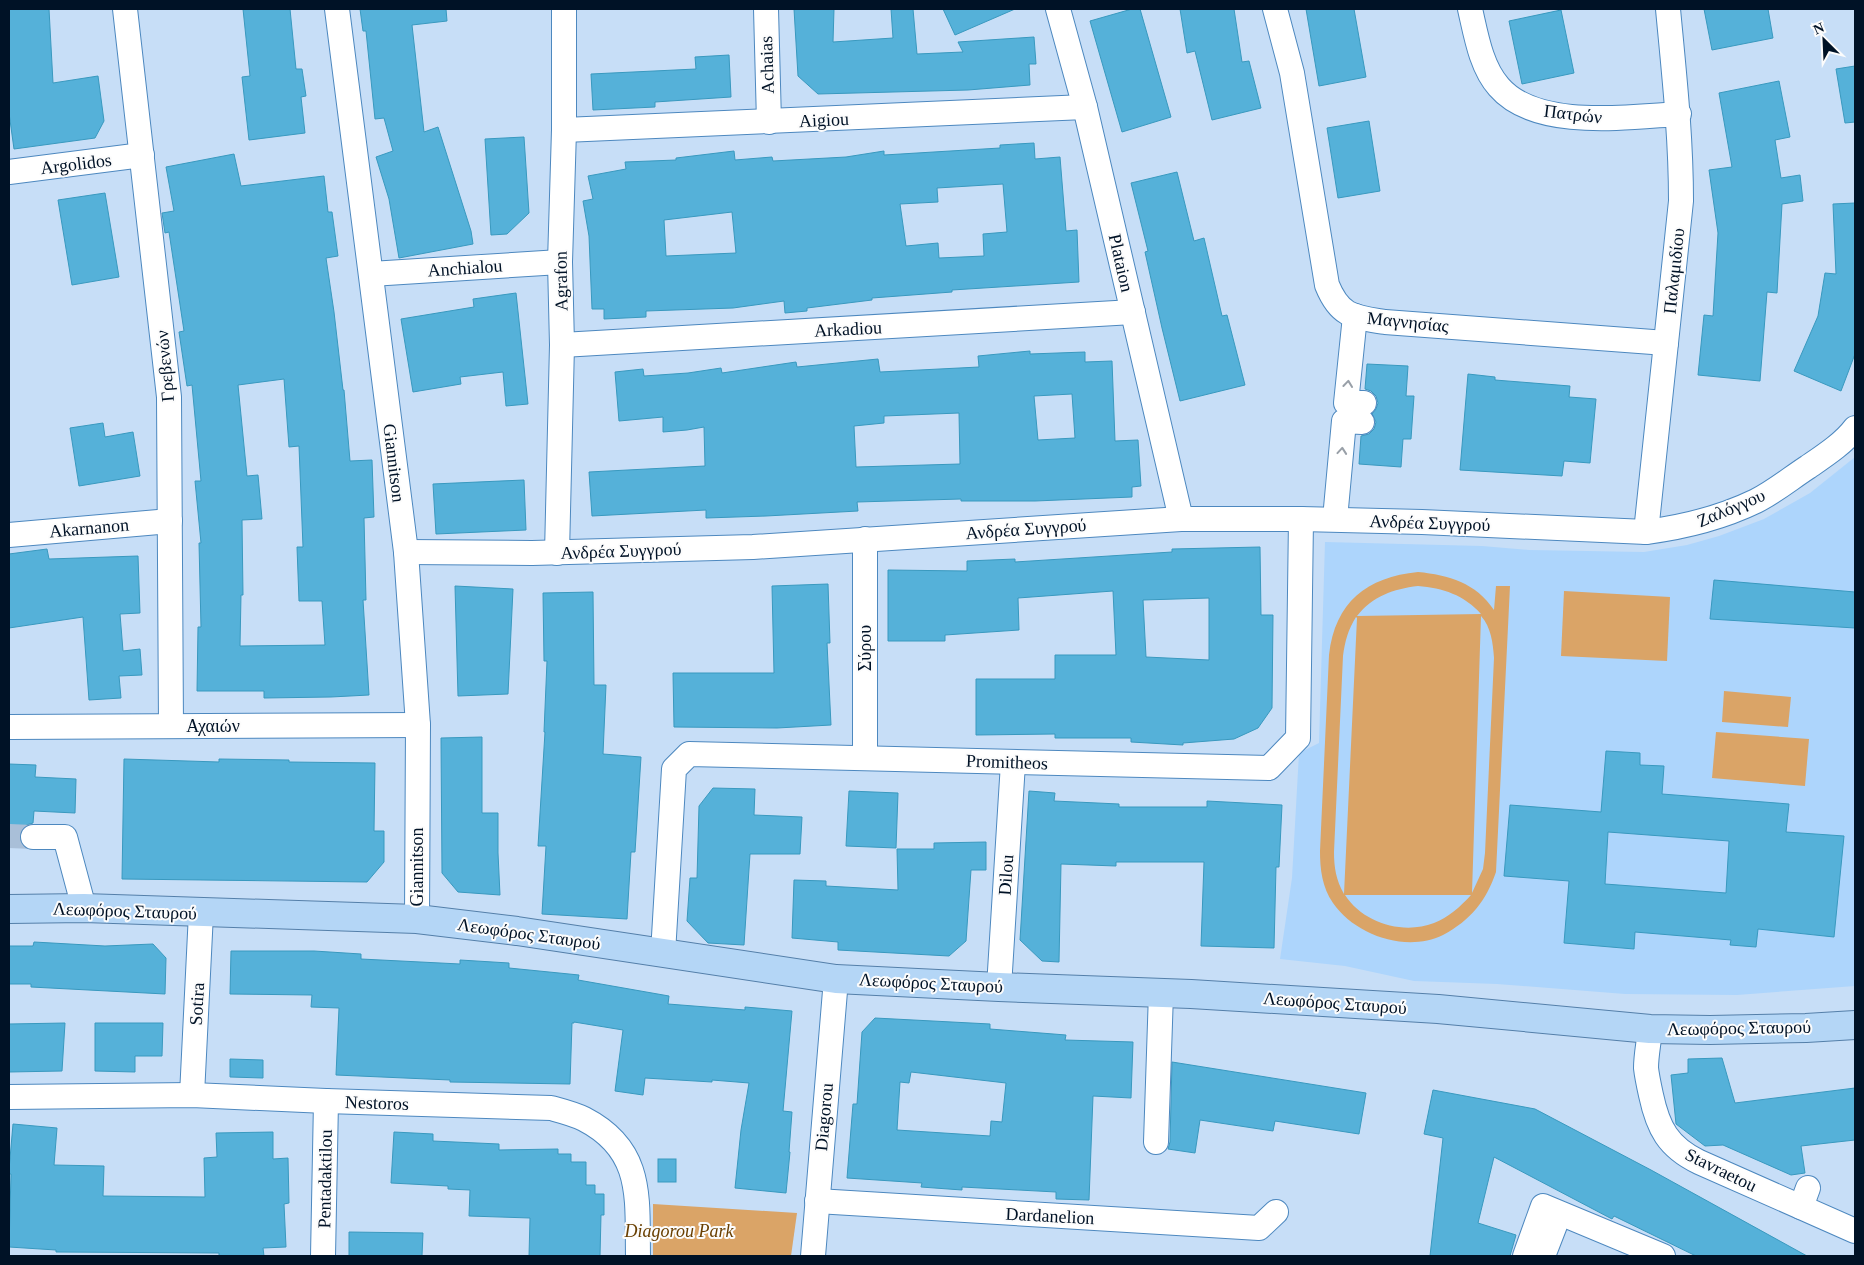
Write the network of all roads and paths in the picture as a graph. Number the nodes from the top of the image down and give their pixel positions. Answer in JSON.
{"nodes":[{"id":1,"x":125,"y":9,"type":"edge"},
{"id":2,"x":337,"y":9,"type":"edge"},
{"id":3,"x":564,"y":9,"type":"edge"},
{"id":4,"x":766,"y":9,"type":"edge"},
{"id":5,"x":1058,"y":9,"type":"edge"},
{"id":6,"x":1275,"y":9,"type":"edge"},
{"id":7,"x":1470,"y":9,"type":"edge"},
{"id":8,"x":1668,"y":9,"type":"edge"},
{"id":9,"x":1085,"y":107,"type":"junction"},
{"id":10,"x":1679,"y":114,"type":"junction"},
{"id":11,"x":769,"y":122,"type":"junction"},
{"id":12,"x":564,"y":130,"type":"junction"},
{"id":13,"x":142,"y":155,"type":"junction"},
{"id":14,"x":9,"y":172,"type":"edge"},
{"id":15,"x":560,"y":262,"type":"junction"},
{"id":16,"x":371,"y":274,"type":"junction"},
{"id":17,"x":1133,"y":312,"type":"junction"},
{"id":18,"x":1355,"y":316,"type":"junction"},
{"id":19,"x":1666,"y":343,"type":"junction"},
{"id":20,"x":562,"y":345,"type":"junction"},
{"id":21,"x":1855,"y":428,"type":"edge"},
{"id":22,"x":1336,"y":509,"type":"junction"},
{"id":23,"x":1180,"y":519,"type":"junction"},
{"id":24,"x":1301,"y":519,"type":"junction"},
{"id":25,"x":170,"y":520,"type":"junction"},
{"id":26,"x":1646,"y":532,"type":"junction"},
{"id":27,"x":9,"y":535,"type":"edge"},
{"id":28,"x":865,"y":539,"type":"junction"},
{"id":29,"x":406,"y":552,"type":"junction"},
{"id":30,"x":556,"y":553,"type":"junction"},
{"id":31,"x":418,"y":725,"type":"junction"},
{"id":32,"x":171,"y":726,"type":"junction"},
{"id":33,"x":9,"y":728,"type":"edge"},
{"id":34,"x":865,"y":757,"type":"junction"},
{"id":35,"x":1013,"y":763,"type":"junction"},
{"id":36,"x":32,"y":837,"type":"tunnel mouth"},
{"id":37,"x":84,"y":908,"type":"junction"},
{"id":38,"x":9,"y":909,"type":"edge"},
{"id":39,"x":201,"y":913,"type":"junction"},
{"id":40,"x":417,"y":919,"type":"junction"},
{"id":41,"x":663,"y":953,"type":"junction"},
{"id":42,"x":836,"y":979,"type":"junction"},
{"id":43,"x":998,"y":987,"type":"junction"},
{"id":44,"x":1161,"y":993,"type":"junction"},
{"id":45,"x":1855,"y":1025,"type":"edge"},
{"id":46,"x":1650,"y":1029,"type":"junction"},
{"id":47,"x":192,"y":1095,"type":"junction"},
{"id":48,"x":9,"y":1096,"type":"edge"},
{"id":49,"x":326,"y":1101,"type":"junction"},
{"id":50,"x":1156,"y":1142,"type":"dead end"},
{"id":51,"x":817,"y":1202,"type":"junction"},
{"id":52,"x":1276,"y":1212,"type":"dead end"},
{"id":53,"x":1555,"y":1225,"type":"dead end"},
{"id":54,"x":1855,"y":1231,"type":"edge"},
{"id":55,"x":323,"y":1256,"type":"edge"},
{"id":56,"x":638,"y":1256,"type":"edge"},
{"id":57,"x":813,"y":1256,"type":"edge"},
{"id":58,"x":1525,"y":1256,"type":"edge"},
{"id":59,"x":1543,"y":1256,"type":"edge"},
{"id":60,"x":1663,"y":1256,"type":"edge"}],
"edges":[{"from":1,"to":13,"type":"street","name":"Γρεβενών"},
{"from":2,"to":16,"type":"street","name":"Giannitson"},
{"from":3,"to":12,"type":"street","name":"Agrafon"},
{"from":4,"to":11,"type":"street","name":"Achaias"},
{"from":5,"to":9,"type":"street","name":"Plataion"},
{"from":6,"to":18,"type":"street","name":"Μαγνησίας"},
{"from":7,"to":10,"type":"street","name":"Πατρών"},
{"from":8,"to":10,"type":"street","name":"Παλαμιδίου"},
{"from":9,"to":11,"type":"street","name":"Aigiou"},
{"from":9,"to":17,"type":"street","name":"Plataion"},
{"from":10,"to":19,"type":"street","name":"Παλαμιδίου"},
{"from":11,"to":12,"type":"street","name":"Aigiou"},
{"from":12,"to":15,"type":"street","name":"Agrafon"},
{"from":13,"to":14,"type":"street","name":"Argolidos"},
{"from":13,"to":25,"type":"street","name":"Γρεβενών"},
{"from":15,"to":16,"type":"street","name":"Anchialou"},
{"from":15,"to":20,"type":"street","name":"Agrafon"},
{"from":16,"to":29,"type":"street","name":"Giannitson"},
{"from":17,"to":20,"type":"street","name":"Arkadiou"},
{"from":17,"to":23,"type":"street","name":"Plataion"},
{"from":18,"to":19,"type":"street","name":"Μαγνησίας"},
{"from":22,"to":18,"type":"street","one_way":true},
{"from":19,"to":26,"type":"street","name":"Παλαμιδίου"},
{"from":20,"to":30,"type":"street","name":"Agrafon"},
{"from":21,"to":26,"type":"street","name":"Ζαλόγγου"},
{"from":22,"to":24,"type":"street","name":"Ανδρέα Συγγρού"},
{"from":22,"to":26,"type":"street","name":"Ανδρέα Συγγρού"},
{"from":23,"to":24,"type":"street","name":"Ανδρέα Συγγρού"},
{"from":23,"to":28,"type":"street","name":"Ανδρέα Συγγρού"},
{"from":24,"to":35,"type":"street","name":"Promitheos"},
{"from":25,"to":27,"type":"street","name":"Akarnanon"},
{"from":25,"to":32,"type":"street","name":"Γρεβενών"},
{"from":28,"to":30,"type":"street","name":"Ανδρέα Συγγρού"},
{"from":28,"to":34,"type":"street","name":"Σύρου"},
{"from":29,"to":30,"type":"street","name":"Ανδρέα Συγγρού"},
{"from":29,"to":31,"type":"street","name":"Giannitson"},
{"from":31,"to":32,"type":"street","name":"Αχαιών"},
{"from":31,"to":40,"type":"street","name":"Giannitson"},
{"from":32,"to":33,"type":"street","name":"Αχαιών"},
{"from":34,"to":35,"type":"street","name":"Promitheos"},
{"from":34,"to":41,"type":"street","name":"Promitheos"},
{"from":35,"to":43,"type":"street","name":"Dilou"},
{"from":36,"to":37,"type":"street"},
{"from":37,"to":38,"type":"main road","name":"Λεωφόρος Σταυρού"},
{"from":37,"to":39,"type":"main road","name":"Λεωφόρος Σταυρού"},
{"from":39,"to":40,"type":"main road","name":"Λεωφόρος Σταυρού"},
{"from":39,"to":47,"type":"street","name":"Sotira"},
{"from":40,"to":41,"type":"main road","name":"Λεωφόρος Σταυρού"},
{"from":41,"to":42,"type":"main road","name":"Λεωφόρος Σταυρού"},
{"from":42,"to":43,"type":"main road","name":"Λεωφόρος Σταυρού"},
{"from":42,"to":51,"type":"street","name":"Diagorou"},
{"from":43,"to":44,"type":"main road","name":"Λεωφόρος Σταυρού"},
{"from":44,"to":46,"type":"main road","name":"Λεωφόρος Σταυρού"},
{"from":44,"to":50,"type":"street"},
{"from":45,"to":46,"type":"main road","name":"Λεωφόρος Σταυρού"},
{"from":46,"to":54,"type":"street","name":"Stavraetou"},
{"from":47,"to":48,"type":"street","name":"Nestoros"},
{"from":47,"to":49,"type":"street","name":"Nestoros"},
{"from":49,"to":55,"type":"street","name":"Pentadaktilou"},
{"from":49,"to":56,"type":"street","name":"Nestoros"},
{"from":51,"to":52,"type":"street","name":"Dardanelion"},
{"from":51,"to":57,"type":"street","name":"Diagorou"},
{"from":53,"to":59,"type":"street"},
{"from":58,"to":60,"type":"street"}]}
